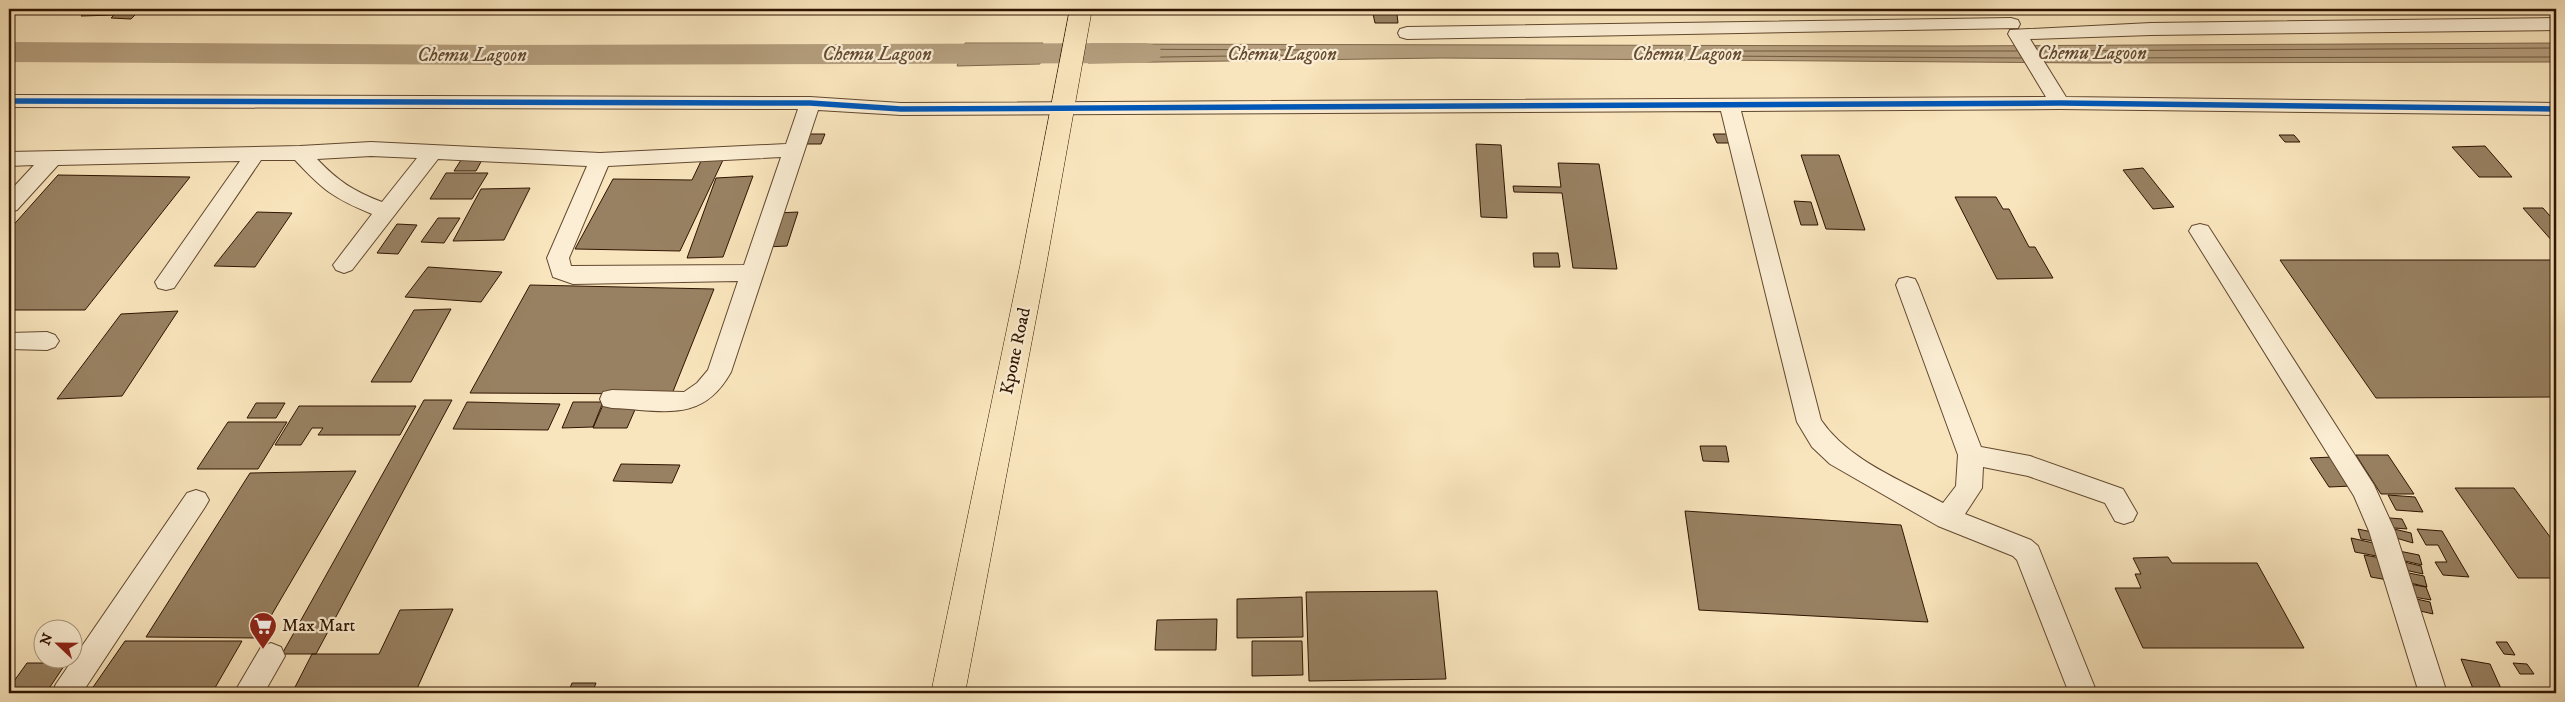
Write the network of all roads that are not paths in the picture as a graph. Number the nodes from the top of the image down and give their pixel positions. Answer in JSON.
{"nodes":[{"id":1,"x":1081,"y":9,"type":"edge"},
{"id":2,"x":2136,"y":9,"type":"edge"},
{"id":3,"x":2556,"y":24,"type":"edge"},
{"id":4,"x":2014,"y":28,"type":"edge"},
{"id":5,"x":2151,"y":29,"type":"junction"},
{"id":6,"x":1407,"y":34,"type":"dead end"},
{"id":7,"x":9,"y":101,"type":"edge"},
{"id":8,"x":810,"y":102,"type":"junction"},
{"id":9,"x":2060,"y":103,"type":"junction"},
{"id":10,"x":1729,"y":104,"type":"junction"},
{"id":11,"x":1063,"y":107,"type":"junction"},
{"id":12,"x":2556,"y":109,"type":"edge"},
{"id":13,"x":794,"y":150,"type":"junction"},
{"id":14,"x":433,"y":151,"type":"junction"},
{"id":15,"x":256,"y":153,"type":"junction"},
{"id":16,"x":300,"y":153,"type":"junction"},
{"id":17,"x":52,"y":158,"type":"junction"},
{"id":18,"x":9,"y":159,"type":"edge"},
{"id":19,"x":600,"y":160,"type":"junction"},
{"id":20,"x":9,"y":205,"type":"edge"},
{"id":21,"x":386,"y":212,"type":"junction"},
{"id":22,"x":2200,"y":231,"type":"dead end"},
{"id":23,"x":344,"y":265,"type":"dead end"},
{"id":24,"x":752,"y":273,"type":"junction"},
{"id":25,"x":166,"y":282,"type":"dead end"},
{"id":26,"x":1907,"y":285,"type":"dead end"},
{"id":27,"x":9,"y":341,"type":"edge"},
{"id":28,"x":46,"y":341,"type":"dead end"},
{"id":29,"x":612,"y":399,"type":"dead end"},
{"id":30,"x":1971,"y":455,"type":"junction"},
{"id":31,"x":196,"y":500,"type":"dead end"},
{"id":32,"x":2124,"y":513,"type":"dead end"},
{"id":33,"x":1947,"y":518,"type":"junction"},
{"id":34,"x":271,"y":656,"type":"dead end"},
{"id":35,"x":66,"y":693,"type":"edge"},
{"id":36,"x":248,"y":693,"type":"edge"},
{"id":37,"x":948,"y":693,"type":"edge"},
{"id":38,"x":2083,"y":693,"type":"edge"},
{"id":39,"x":2433,"y":693,"type":"edge"}],
"edges":[{"from":1,"to":11,"type":"main road","name":"Kpone Road"},
{"from":2,"to":5,"type":"street"},
{"from":3,"to":5,"type":"street"},
{"from":4,"to":5,"type":"street"},
{"from":4,"to":6,"type":"street"},
{"from":4,"to":9,"type":"street"},
{"from":7,"to":8,"type":"street"},
{"from":8,"to":11,"type":"street"},
{"from":8,"to":13,"type":"street"},
{"from":9,"to":10,"type":"street"},
{"from":9,"to":12,"type":"street"},
{"from":10,"to":11,"type":"street"},
{"from":10,"to":33,"type":"street"},
{"from":11,"to":37,"type":"main road","name":"Kpone Road"},
{"from":13,"to":19,"type":"street"},
{"from":13,"to":24,"type":"street"},
{"from":14,"to":16,"type":"street"},
{"from":14,"to":19,"type":"street"},
{"from":14,"to":21,"type":"street"},
{"from":15,"to":16,"type":"street"},
{"from":15,"to":17,"type":"street"},
{"from":15,"to":25,"type":"street"},
{"from":16,"to":21,"type":"street"},
{"from":17,"to":18,"type":"street"},
{"from":17,"to":20,"type":"street"},
{"from":19,"to":24,"type":"street"},
{"from":21,"to":23,"type":"street"},
{"from":22,"to":39,"type":"street"},
{"from":24,"to":29,"type":"street"},
{"from":26,"to":30,"type":"street"},
{"from":27,"to":28,"type":"lane"},
{"from":30,"to":32,"type":"street"},
{"from":30,"to":33,"type":"street"},
{"from":31,"to":35,"type":"street"},
{"from":33,"to":38,"type":"street"},
{"from":34,"to":36,"type":"street"}]}
